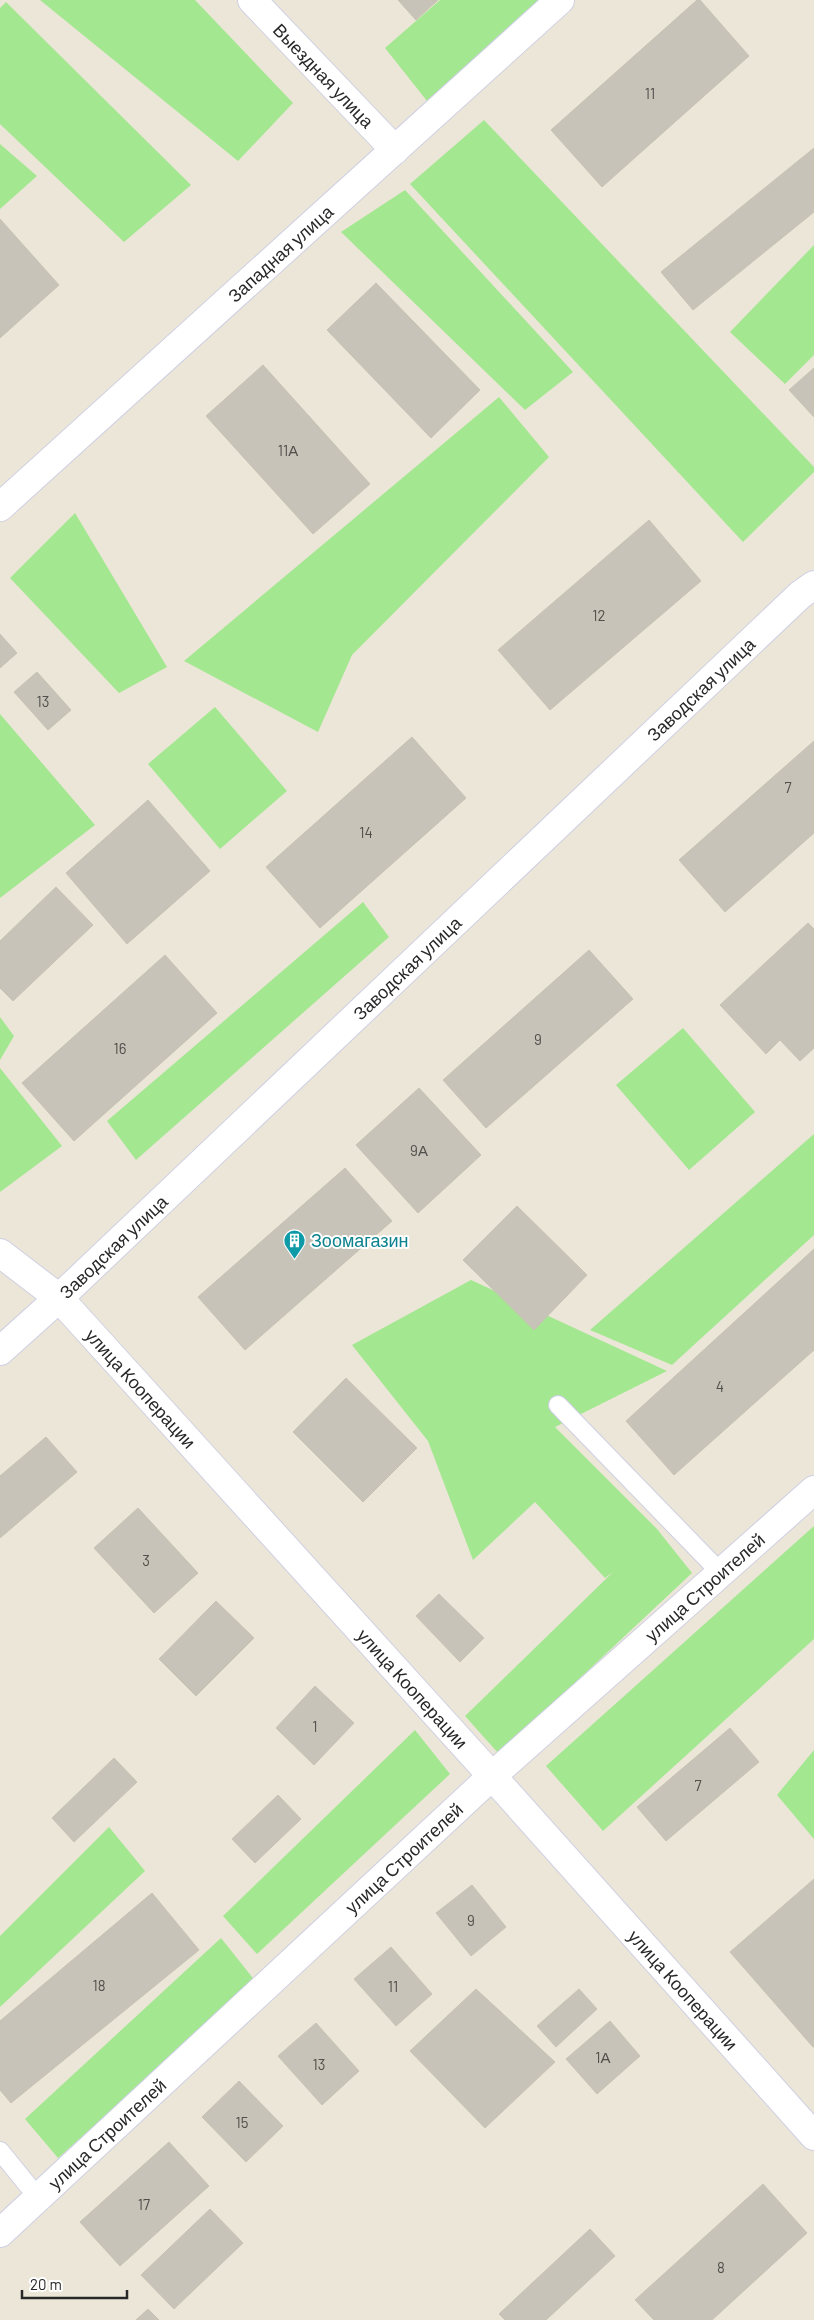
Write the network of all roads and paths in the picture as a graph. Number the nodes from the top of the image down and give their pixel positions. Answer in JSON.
{"nodes":[{"id":1,"x":252,"y":0,"type":"edge"},
{"id":2,"x":560,"y":0,"type":"edge"},
{"id":3,"x":395,"y":150,"type":"junction"},
{"id":4,"x":0,"y":507,"type":"edge"},
{"id":5,"x":814,"y":585,"type":"edge"},
{"id":6,"x":0,"y":1253,"type":"edge"},
{"id":7,"x":59,"y":1298,"type":"junction"},
{"id":8,"x":0,"y":1351,"type":"edge"},
{"id":9,"x":558,"y":1404,"type":"dead end"},
{"id":10,"x":814,"y":1490,"type":"edge"},
{"id":11,"x":721,"y":1573,"type":"junction"},
{"id":12,"x":492,"y":1776,"type":"junction"},
{"id":13,"x":814,"y":2136,"type":"edge"},
{"id":14,"x":0,"y":2151,"type":"edge"},
{"id":15,"x":39,"y":2199,"type":"junction"},
{"id":16,"x":0,"y":2233,"type":"edge"}],
"edges":[{"from":1,"to":3,"type":"street","name":"Выездная улица"},
{"from":2,"to":3,"type":"street","name":"Западная улица"},
{"from":3,"to":4,"type":"street","name":"Западная улица"},
{"from":5,"to":7,"type":"street","name":"Заводская улица"},
{"from":6,"to":7,"type":"street","name":"улица Кооперации"},
{"from":7,"to":8,"type":"street","name":"Заводская улица"},
{"from":7,"to":12,"type":"street","name":"улица Кооперации"},
{"from":9,"to":11,"type":"lane"},
{"from":10,"to":11,"type":"street","name":"улица Строителей"},
{"from":11,"to":12,"type":"street","name":"улица Строителей"},
{"from":12,"to":13,"type":"street","name":"улица Кооперации"},
{"from":12,"to":15,"type":"street","name":"улица Строителей"},
{"from":14,"to":15,"type":"lane"},
{"from":15,"to":16,"type":"street","name":"улица Строителей"}]}
